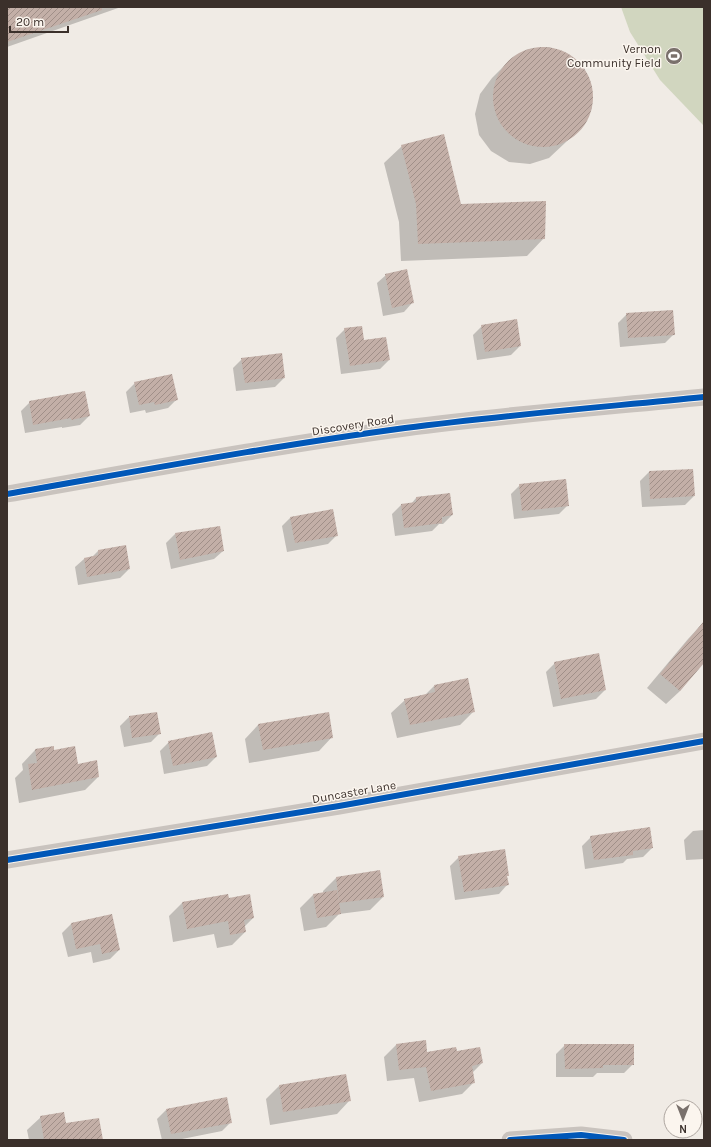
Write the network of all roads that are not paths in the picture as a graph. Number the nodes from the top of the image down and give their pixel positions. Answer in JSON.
{"nodes":[{"id":1,"x":704,"y":398,"type":"edge"},
{"id":2,"x":7,"y":494,"type":"edge"},
{"id":3,"x":704,"y":741,"type":"edge"},
{"id":4,"x":7,"y":860,"type":"edge"},
{"id":5,"x":510,"y":1140,"type":"edge"},
{"id":6,"x":624,"y":1140,"type":"edge"}],
"edges":[{"from":1,"to":2,"type":"street","name":"Discovery Road"},
{"from":3,"to":4,"type":"street","name":"Duncaster Lane"},
{"from":5,"to":6,"type":"street"}]}
